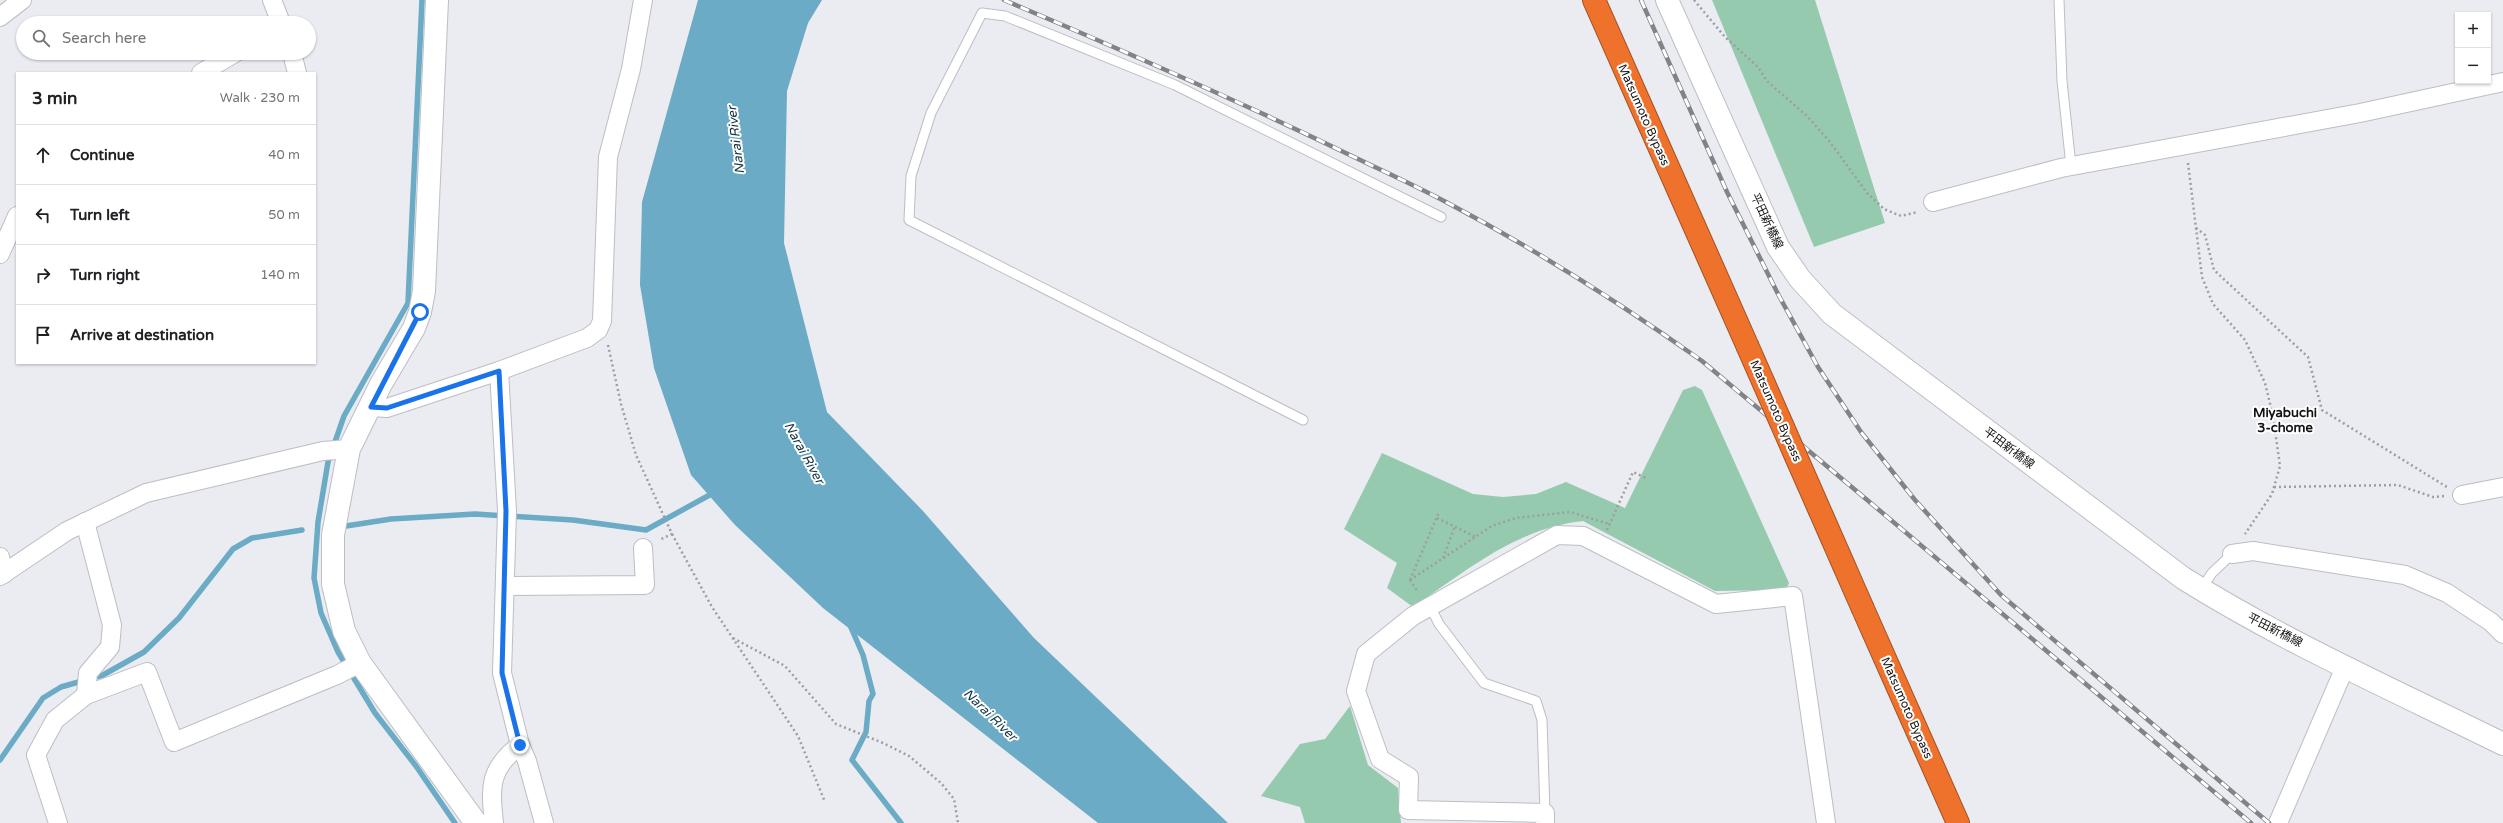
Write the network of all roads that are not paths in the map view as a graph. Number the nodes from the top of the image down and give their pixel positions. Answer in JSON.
{"nodes":[{"id":1,"x":22,"y":0,"type":"edge"},
{"id":2,"x":272,"y":0,"type":"edge"},
{"id":3,"x":438,"y":0,"type":"edge"},
{"id":4,"x":643,"y":0,"type":"edge"},
{"id":5,"x":1594,"y":0,"type":"edge"},
{"id":6,"x":1667,"y":0,"type":"edge"},
{"id":7,"x":2059,"y":0,"type":"edge"},
{"id":8,"x":277,"y":16,"type":"edge"},
{"id":9,"x":0,"y":17,"type":"edge"},
{"id":10,"x":223,"y":60,"type":"edge"},
{"id":11,"x":294,"y":60,"type":"edge"},
{"id":12,"x":203,"y":72,"type":"edge"},
{"id":13,"x":297,"y":72,"type":"edge"},
{"id":14,"x":2503,"y":82,"type":"edge"},
{"id":15,"x":2071,"y":166,"type":"junction"},
{"id":16,"x":1933,"y":202,"type":"road end"},
{"id":17,"x":1441,"y":217,"type":"dead end"},
{"id":18,"x":16,"y":218,"type":"edge"},
{"id":19,"x":0,"y":254,"type":"edge"},
{"id":20,"x":499,"y":371,"type":"junction"},
{"id":21,"x":371,"y":407,"type":"junction"},
{"id":22,"x":1303,"y":420,"type":"dead end"},
{"id":23,"x":336,"y":450,"type":"junction"},
{"id":24,"x":2503,"y":487,"type":"edge"},
{"id":25,"x":2462,"y":495,"type":"road end"},
{"id":26,"x":85,"y":522,"type":"junction"},
{"id":27,"x":643,"y":548,"type":"dead end"},
{"id":28,"x":2232,"y":554,"type":"joint"},
{"id":29,"x":1,"y":569,"type":"edge"},
{"id":30,"x":504,"y":586,"type":"junction"},
{"id":31,"x":2201,"y":589,"type":"junction"},
{"id":32,"x":1430,"y":606,"type":"junction"},
{"id":33,"x":2503,"y":634,"type":"edge"},
{"id":34,"x":2345,"y":667,"type":"junction"},
{"id":35,"x":350,"y":668,"type":"junction"},
{"id":36,"x":87,"y":684,"type":"junction"},
{"id":37,"x":2503,"y":744,"type":"edge"},
{"id":38,"x":520,"y":745,"type":"junction"},
{"id":39,"x":1545,"y":818,"type":"edge"},
{"id":40,"x":58,"y":823,"type":"edge"},
{"id":41,"x":476,"y":823,"type":"edge"},
{"id":42,"x":494,"y":823,"type":"edge"},
{"id":43,"x":544,"y":823,"type":"edge"},
{"id":44,"x":1826,"y":823,"type":"edge"},
{"id":45,"x":1958,"y":823,"type":"edge"},
{"id":46,"x":2278,"y":823,"type":"edge"}],
"edges":[{"from":1,"to":9,"type":"street"},
{"from":2,"to":8,"type":"street"},
{"from":3,"to":21,"type":"main road"},
{"from":4,"to":20,"type":"street"},
{"from":5,"to":45,"type":"highway","name":"Matsumoto Bypass","bridge":true},
{"from":6,"to":31,"type":"main road","name":"平田新橋線"},
{"from":7,"to":15,"type":"lane"},
{"from":10,"to":12,"type":"street"},
{"from":11,"to":13,"type":"street"},
{"from":14,"to":15,"type":"street"},
{"from":15,"to":16,"type":"street"},
{"from":17,"to":22,"type":"lane"},
{"from":18,"to":19,"type":"street"},
{"from":20,"to":21,"type":"street"},
{"from":20,"to":30,"type":"street"},
{"from":21,"to":23,"type":"main road"},
{"from":23,"to":26,"type":"street"},
{"from":23,"to":35,"type":"main road"},
{"from":24,"to":25,"type":"street"},
{"from":26,"to":29,"type":"street"},
{"from":26,"to":36,"type":"street"},
{"from":27,"to":30,"type":"street"},
{"from":28,"to":31,"type":"lane"},
{"from":28,"to":33,"type":"street"},
{"from":30,"to":38,"type":"street"},
{"from":31,"to":34,"type":"main road","name":"平田新橋線"},
{"from":32,"to":39,"type":"lane"},
{"from":32,"to":39,"type":"street"},
{"from":32,"to":44,"type":"street"},
{"from":34,"to":37,"type":"main road","name":"平田新橋線"},
{"from":34,"to":46,"type":"street"},
{"from":35,"to":36,"type":"street"},
{"from":35,"to":41,"type":"main road"},
{"from":36,"to":40,"type":"street"},
{"from":38,"to":42,"type":"street"},
{"from":38,"to":43,"type":"street"}]}
